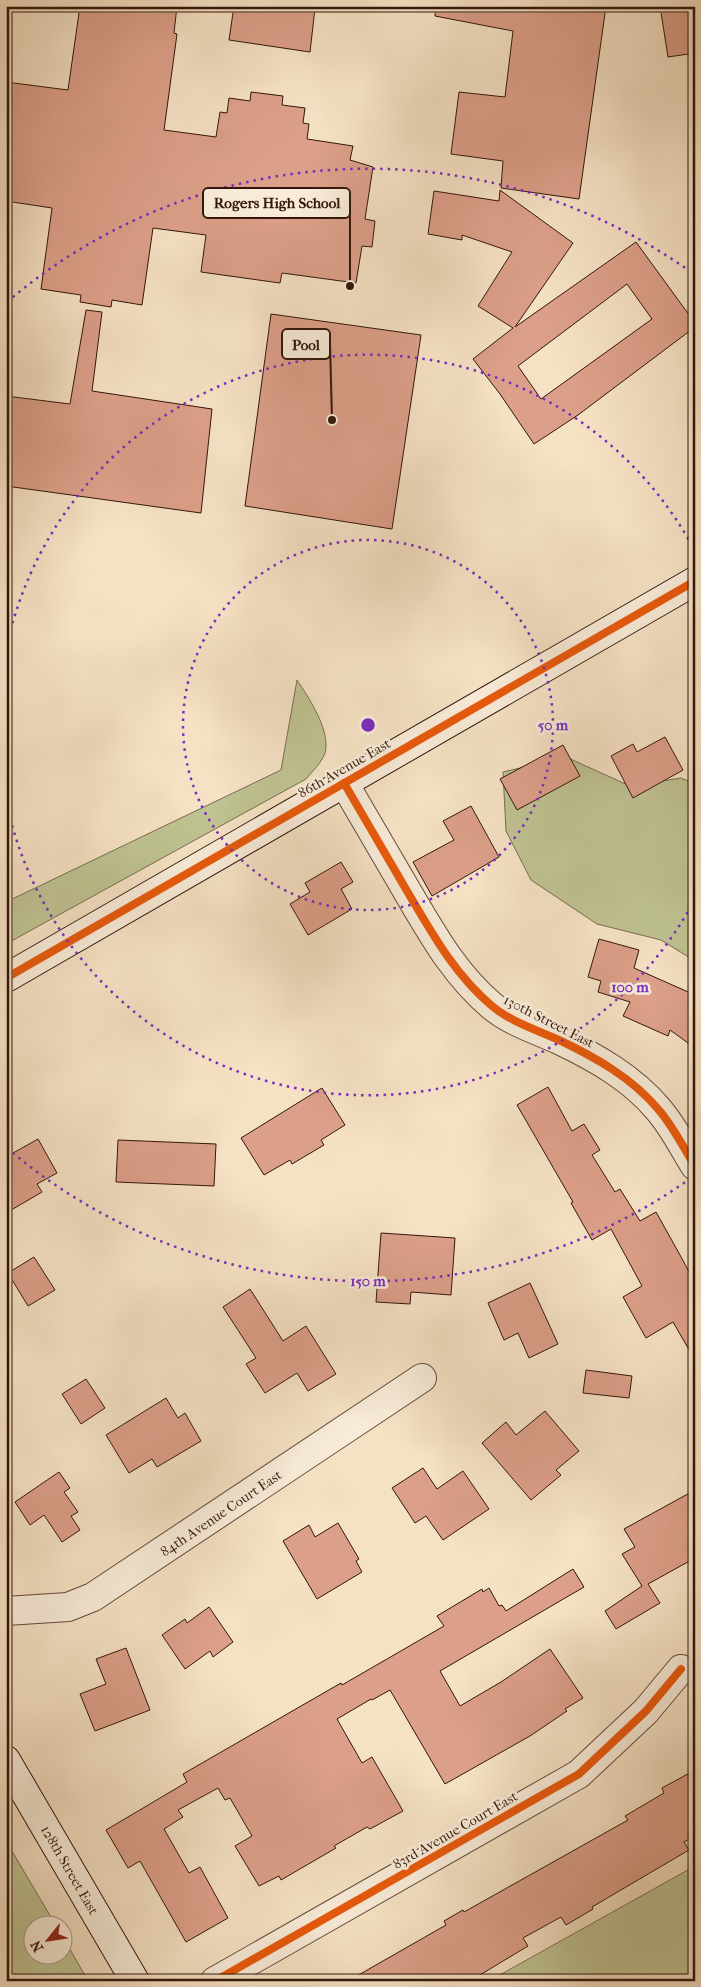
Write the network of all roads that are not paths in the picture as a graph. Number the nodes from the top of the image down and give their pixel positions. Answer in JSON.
{"nodes":[{"id":1,"x":695,"y":580,"type":"edge"},
{"id":2,"x":344,"y":783,"type":"junction"},
{"id":3,"x":6,"y":978,"type":"edge"},
{"id":4,"x":695,"y":1166,"type":"edge"},
{"id":5,"x":422,"y":1378,"type":"dead end"},
{"id":6,"x":6,"y":1612,"type":"edge"},
{"id":7,"x":681,"y":1669,"type":"dead end"},
{"id":8,"x":6,"y":1760,"type":"edge"},
{"id":9,"x":135,"y":1981,"type":"edge"},
{"id":10,"x":215,"y":1981,"type":"edge"}],
"edges":[{"from":1,"to":2,"type":"street","name":"86th Avenue East"},
{"from":2,"to":3,"type":"street","name":"86th Avenue East"},
{"from":2,"to":4,"type":"street","name":"130th Street East"},
{"from":5,"to":6,"type":"street","name":"84th Avenue Court East"},
{"from":7,"to":10,"type":"street","name":"83rd Avenue Court East"},
{"from":8,"to":9,"type":"street","name":"128th Street East"}]}
